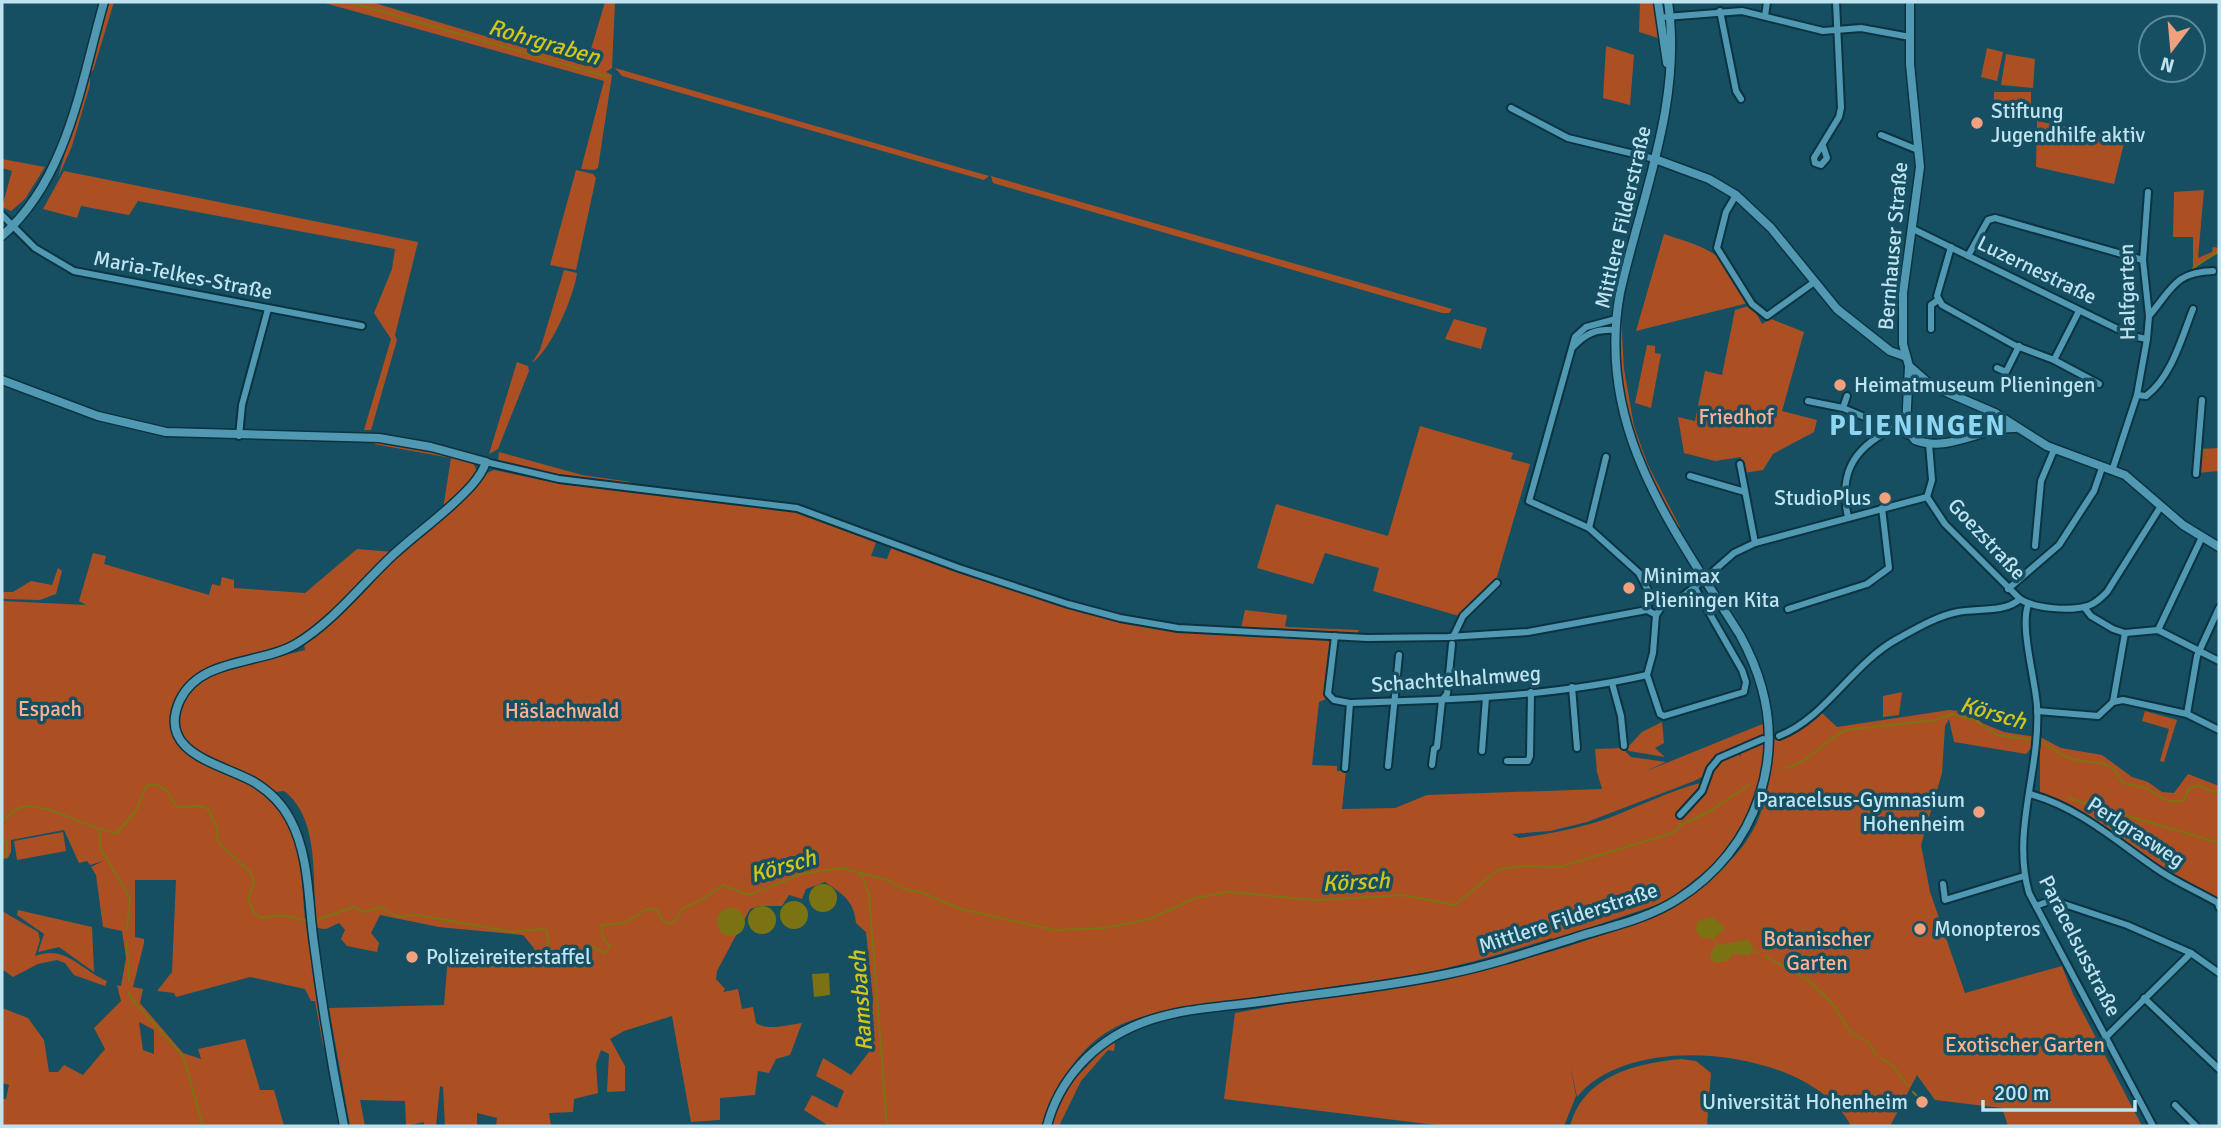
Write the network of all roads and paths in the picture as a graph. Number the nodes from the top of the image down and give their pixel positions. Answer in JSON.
{"nodes":[{"id":1,"x":104,"y":2,"type":"edge"},
{"id":2,"x":1658,"y":2,"type":"edge"},
{"id":3,"x":1668,"y":2,"type":"edge"},
{"id":4,"x":1767,"y":2,"type":"edge"},
{"id":5,"x":1836,"y":2,"type":"edge"},
{"id":6,"x":1910,"y":2,"type":"edge"},
{"id":7,"x":1720,"y":11,"type":"junction"},
{"id":8,"x":1670,"y":16,"type":"junction"},
{"id":9,"x":1765,"y":16,"type":"junction"},
{"id":10,"x":1660,"y":17,"type":"junction"},
{"id":11,"x":1835,"y":31,"type":"junction"},
{"id":12,"x":1910,"y":37,"type":"junction"},
{"id":13,"x":1669,"y":77,"type":"junction"},
{"id":14,"x":1741,"y":99,"type":"dead end"},
{"id":15,"x":1511,"y":108,"type":"dead end"},
{"id":16,"x":1881,"y":135,"type":"dead end"},
{"id":17,"x":1823,"y":146,"type":"dead end"},
{"id":18,"x":1918,"y":150,"type":"junction"},
{"id":19,"x":1655,"y":159,"type":"junction"},
{"id":20,"x":2148,"y":192,"type":"dead end"},
{"id":21,"x":1736,"y":195,"type":"junction"},
{"id":22,"x":2,"y":215,"type":"edge"},
{"id":23,"x":13,"y":226,"type":"junction"},
{"id":24,"x":1913,"y":229,"type":"junction"},
{"id":25,"x":2,"y":236,"type":"edge"},
{"id":26,"x":1951,"y":247,"type":"junction"},
{"id":27,"x":1968,"y":256,"type":"junction"},
{"id":28,"x":2143,"y":260,"type":"junction"},
{"id":29,"x":2213,"y":271,"type":"dead end"},
{"id":30,"x":1813,"y":283,"type":"junction"},
{"id":31,"x":1938,"y":300,"type":"junction"},
{"id":32,"x":268,"y":309,"type":"junction"},
{"id":33,"x":2193,"y":309,"type":"dead end"},
{"id":34,"x":2079,"y":310,"type":"junction"},
{"id":35,"x":2149,"y":316,"type":"junction"},
{"id":36,"x":1616,"y":319,"type":"junction"},
{"id":37,"x":362,"y":326,"type":"dead end"},
{"id":38,"x":1931,"y":329,"type":"dead end"},
{"id":39,"x":1616,"y":330,"type":"junction"},
{"id":40,"x":2147,"y":339,"type":"junction"},
{"id":41,"x":2019,"y":346,"type":"junction"},
{"id":42,"x":1571,"y":348,"type":"junction"},
{"id":43,"x":1904,"y":356,"type":"junction"},
{"id":44,"x":2054,"y":360,"type":"junction"},
{"id":45,"x":1997,"y":368,"type":"dead end"},
{"id":46,"x":1912,"y":377,"type":"junction"},
{"id":47,"x":2,"y":380,"type":"edge"},
{"id":48,"x":2099,"y":384,"type":"dead end"},
{"id":49,"x":2137,"y":395,"type":"junction"},
{"id":50,"x":1847,"y":396,"type":"dead end"},
{"id":51,"x":2202,"y":400,"type":"dead end"},
{"id":52,"x":1808,"y":401,"type":"dead end"},
{"id":53,"x":1843,"y":408,"type":"junction"},
{"id":54,"x":2001,"y":416,"type":"junction"},
{"id":55,"x":2000,"y":428,"type":"junction"},
{"id":56,"x":2015,"y":428,"type":"junction"},
{"id":57,"x":1890,"y":429,"type":"junction"},
{"id":58,"x":1905,"y":432,"type":"junction"},
{"id":59,"x":239,"y":433,"type":"junction"},
{"id":60,"x":1929,"y":444,"type":"junction"},
{"id":61,"x":2054,"y":450,"type":"junction"},
{"id":62,"x":1606,"y":457,"type":"dead end"},
{"id":63,"x":486,"y":462,"type":"junction"},
{"id":64,"x":1740,"y":464,"type":"dead end"},
{"id":65,"x":2102,"y":468,"type":"junction"},
{"id":66,"x":2112,"y":471,"type":"junction"},
{"id":67,"x":2196,"y":474,"type":"dead end"},
{"id":68,"x":1690,"y":476,"type":"dead end"},
{"id":69,"x":1745,"y":492,"type":"junction"},
{"id":70,"x":1927,"y":497,"type":"junction"},
{"id":71,"x":2161,"y":506,"type":"junction"},
{"id":72,"x":1882,"y":508,"type":"junction"},
{"id":73,"x":1848,"y":517,"type":"junction"},
{"id":74,"x":1588,"y":528,"type":"junction"},
{"id":75,"x":2202,"y":537,"type":"junction"},
{"id":76,"x":1755,"y":542,"type":"junction"},
{"id":77,"x":2035,"y":547,"type":"dead end"},
{"id":78,"x":2219,"y":547,"type":"edge"},
{"id":79,"x":1497,"y":583,"type":"dead end"},
{"id":80,"x":1695,"y":588,"type":"junction"},
{"id":81,"x":2008,"y":589,"type":"junction"},
{"id":82,"x":2020,"y":599,"type":"junction"},
{"id":83,"x":1653,"y":600,"type":"junction"},
{"id":84,"x":2028,"y":604,"type":"junction"},
{"id":85,"x":1662,"y":606,"type":"junction"},
{"id":86,"x":2084,"y":607,"type":"junction"},
{"id":87,"x":2219,"y":608,"type":"edge"},
{"id":88,"x":1647,"y":610,"type":"junction"},
{"id":89,"x":1788,"y":610,"type":"dead end"},
{"id":90,"x":1656,"y":615,"type":"junction"},
{"id":91,"x":2158,"y":630,"type":"junction"},
{"id":92,"x":2125,"y":632,"type":"junction"},
{"id":93,"x":1335,"y":636,"type":"junction"},
{"id":94,"x":1452,"y":640,"type":"junction"},
{"id":95,"x":2199,"y":651,"type":"junction"},
{"id":96,"x":1399,"y":655,"type":"dead end"},
{"id":97,"x":2219,"y":661,"type":"edge"},
{"id":98,"x":1647,"y":675,"type":"junction"},
{"id":99,"x":1612,"y":683,"type":"junction"},
{"id":100,"x":1572,"y":687,"type":"junction"},
{"id":101,"x":1531,"y":692,"type":"junction"},
{"id":102,"x":1486,"y":697,"type":"junction"},
{"id":103,"x":1442,"y":700,"type":"junction"},
{"id":104,"x":1394,"y":701,"type":"junction"},
{"id":105,"x":2113,"y":702,"type":"junction"},
{"id":106,"x":1350,"y":703,"type":"junction"},
{"id":107,"x":2037,"y":711,"type":"junction"},
{"id":108,"x":2187,"y":714,"type":"junction"},
{"id":109,"x":2219,"y":730,"type":"edge"},
{"id":110,"x":1779,"y":736,"type":"dead end"},
{"id":111,"x":1763,"y":739,"type":"dead end"},
{"id":112,"x":1624,"y":746,"type":"dead end"},
{"id":113,"x":1577,"y":748,"type":"dead end"},
{"id":114,"x":1482,"y":751,"type":"dead end"},
{"id":115,"x":1507,"y":761,"type":"dead end"},
{"id":116,"x":1432,"y":765,"type":"dead end"},
{"id":117,"x":1388,"y":766,"type":"dead end"},
{"id":118,"x":1345,"y":768,"type":"dead end"},
{"id":119,"x":2030,"y":793,"type":"junction"},
{"id":120,"x":1680,"y":815,"type":"dead end"},
{"id":121,"x":2024,"y":876,"type":"junction"},
{"id":122,"x":1943,"y":884,"type":"dead end"},
{"id":123,"x":2036,"y":906,"type":"junction"},
{"id":124,"x":2219,"y":906,"type":"edge"},
{"id":125,"x":2191,"y":953,"type":"junction"},
{"id":126,"x":2219,"y":973,"type":"edge"},
{"id":127,"x":2144,"y":998,"type":"junction"},
{"id":128,"x":2106,"y":1037,"type":"junction"},
{"id":129,"x":2219,"y":1069,"type":"edge"},
{"id":130,"x":2175,"y":1105,"type":"dead end"},
{"id":131,"x":344,"y":1126,"type":"edge"},
{"id":132,"x":1046,"y":1126,"type":"edge"},
{"id":133,"x":2153,"y":1126,"type":"edge"},
{"id":134,"x":2196,"y":1126,"type":"edge"}],
"edges":[{"from":1,"to":23,"type":"main road"},
{"from":2,"to":10,"type":"main road","name":"Mittlere Filderstraße"},
{"from":3,"to":8,"type":"main road","name":"Mittlere Filderstraße"},
{"from":4,"to":9,"type":"street"},
{"from":5,"to":11,"type":"street"},
{"from":6,"to":12,"type":"main road","name":"Bernhauser Straße"},
{"from":7,"to":8,"type":"street"},
{"from":7,"to":9,"type":"street"},
{"from":7,"to":14,"type":"street"},
{"from":8,"to":10,"type":"street"},
{"from":8,"to":13,"type":"main road","name":"Mittlere Filderstraße"},
{"from":9,"to":11,"type":"street"},
{"from":10,"to":13,"type":"main road","name":"Mittlere Filderstraße"},
{"from":11,"to":12,"type":"street"},
{"from":11,"to":17,"type":"street"},
{"from":12,"to":18,"type":"main road","name":"Bernhauser Straße"},
{"from":13,"to":19,"type":"main road","name":"Mittlere Filderstraße"},
{"from":15,"to":19,"type":"street"},
{"from":16,"to":18,"type":"street"},
{"from":18,"to":24,"type":"main road","name":"Bernhauser Straße"},
{"from":19,"to":21,"type":"main road"},
{"from":19,"to":36,"type":"main road","name":"Mittlere Filderstraße"},
{"from":20,"to":28,"type":"street","name":"Halfgarten"},
{"from":21,"to":30,"type":"main road"},
{"from":21,"to":30,"type":"street"},
{"from":22,"to":23,"type":"street","name":"Maria-Telkes-Straße"},
{"from":23,"to":25,"type":"main road"},
{"from":23,"to":32,"type":"street","name":"Maria-Telkes-Straße"},
{"from":24,"to":26,"type":"street","name":"Luzernestraße"},
{"from":24,"to":43,"type":"main road","name":"Bernhauser Straße"},
{"from":26,"to":27,"type":"street","name":"Luzernestraße"},
{"from":26,"to":31,"type":"street"},
{"from":27,"to":28,"type":"street"},
{"from":27,"to":34,"type":"street","name":"Luzernestraße"},
{"from":28,"to":35,"type":"street","name":"Halfgarten"},
{"from":29,"to":35,"type":"street"},
{"from":30,"to":43,"type":"main road"},
{"from":31,"to":38,"type":"street"},
{"from":31,"to":41,"type":"street"},
{"from":32,"to":37,"type":"street","name":"Maria-Telkes-Straße"},
{"from":32,"to":59,"type":"street"},
{"from":33,"to":49,"type":"street"},
{"from":34,"to":40,"type":"street","name":"Luzernestraße"},
{"from":34,"to":44,"type":"street"},
{"from":35,"to":40,"type":"street","name":"Halfgarten"},
{"from":36,"to":39,"type":"main road","name":"Mittlere Filderstraße"},
{"from":36,"to":42,"type":"street"},
{"from":39,"to":42,"type":"street"},
{"from":39,"to":132,"type":"main road","name":"Mittlere Filderstraße"},
{"from":40,"to":49,"type":"street","name":"Halfgarten"},
{"from":41,"to":44,"type":"street"},
{"from":41,"to":45,"type":"street"},
{"from":42,"to":74,"type":"street"},
{"from":43,"to":46,"type":"main road","name":"Bernhauser Straße"},
{"from":44,"to":48,"type":"street"},
{"from":46,"to":54,"type":"main road"},
{"from":46,"to":58,"type":"main road"},
{"from":47,"to":59,"type":"main road"},
{"from":49,"to":66,"type":"street","name":"Halfgarten"},
{"from":50,"to":53,"type":"street"},
{"from":51,"to":67,"type":"street"},
{"from":52,"to":53,"type":"street"},
{"from":53,"to":57,"type":"street"},
{"from":54,"to":55,"type":"main road"},
{"from":54,"to":56,"type":"main road"},
{"from":55,"to":56,"type":"main road"},
{"from":55,"to":60,"type":"main road"},
{"from":56,"to":61,"type":"main road"},
{"from":57,"to":58,"type":"street"},
{"from":57,"to":73,"type":"street"},
{"from":58,"to":60,"type":"main road"},
{"from":59,"to":63,"type":"main road"},
{"from":60,"to":70,"type":"street","name":"Goezstraße"},
{"from":61,"to":65,"type":"main road"},
{"from":61,"to":77,"type":"street"},
{"from":62,"to":74,"type":"street"},
{"from":63,"to":93,"type":"street"},
{"from":63,"to":131,"type":"main road"},
{"from":64,"to":69,"type":"street"},
{"from":65,"to":66,"type":"main road"},
{"from":65,"to":81,"type":"street"},
{"from":66,"to":71,"type":"main road"},
{"from":68,"to":69,"type":"street"},
{"from":69,"to":76,"type":"street"},
{"from":70,"to":72,"type":"street"},
{"from":70,"to":81,"type":"street","name":"Goezstraße"},
{"from":71,"to":75,"type":"main road"},
{"from":71,"to":86,"type":"street"},
{"from":72,"to":73,"type":"street"},
{"from":72,"to":89,"type":"street"},
{"from":73,"to":76,"type":"street"},
{"from":74,"to":83,"type":"street"},
{"from":75,"to":78,"type":"main road"},
{"from":75,"to":91,"type":"street"},
{"from":76,"to":80,"type":"street","bridge":true},
{"from":79,"to":94,"type":"street"},
{"from":80,"to":85,"type":"street"},
{"from":80,"to":98,"type":"street"},
{"from":81,"to":82,"type":"street","name":"Goezstraße"},
{"from":82,"to":84,"type":"street","name":"Goezstraße"},
{"from":82,"to":110,"type":"street"},
{"from":83,"to":85,"type":"street"},
{"from":83,"to":88,"type":"street"},
{"from":84,"to":86,"type":"street"},
{"from":84,"to":107,"type":"street","name":"Paracelsusstraße"},
{"from":85,"to":90,"type":"street"},
{"from":86,"to":92,"type":"street"},
{"from":87,"to":95,"type":"street"},
{"from":88,"to":90,"type":"street"},
{"from":88,"to":94,"type":"street"},
{"from":90,"to":98,"type":"street"},
{"from":91,"to":92,"type":"street"},
{"from":91,"to":95,"type":"street"},
{"from":92,"to":105,"type":"street"},
{"from":93,"to":94,"type":"street"},
{"from":93,"to":106,"type":"street","name":"Schachtelhalmweg"},
{"from":94,"to":103,"type":"street"},
{"from":95,"to":97,"type":"street"},
{"from":95,"to":108,"type":"street"},
{"from":96,"to":104,"type":"street"},
{"from":98,"to":99,"type":"street","name":"Schachtelhalmweg"},
{"from":99,"to":100,"type":"street","name":"Schachtelhalmweg"},
{"from":99,"to":112,"type":"street"},
{"from":100,"to":101,"type":"street","name":"Schachtelhalmweg"},
{"from":100,"to":113,"type":"street"},
{"from":101,"to":102,"type":"street","name":"Schachtelhalmweg"},
{"from":101,"to":115,"type":"street"},
{"from":102,"to":103,"type":"street","name":"Schachtelhalmweg"},
{"from":102,"to":114,"type":"street"},
{"from":103,"to":104,"type":"street","name":"Schachtelhalmweg"},
{"from":103,"to":116,"type":"street"},
{"from":104,"to":106,"type":"street","name":"Schachtelhalmweg"},
{"from":104,"to":117,"type":"street"},
{"from":105,"to":107,"type":"street"},
{"from":105,"to":108,"type":"street"},
{"from":106,"to":118,"type":"street"},
{"from":107,"to":119,"type":"street","name":"Paracelsusstraße"},
{"from":108,"to":109,"type":"street"},
{"from":111,"to":120,"type":"street"},
{"from":119,"to":121,"type":"street","name":"Paracelsusstraße"},
{"from":119,"to":124,"type":"street","name":"Perlgrasweg"},
{"from":121,"to":122,"type":"street"},
{"from":121,"to":123,"type":"street","name":"Paracelsusstraße"},
{"from":123,"to":125,"type":"street"},
{"from":123,"to":128,"type":"street","name":"Paracelsusstraße"},
{"from":125,"to":126,"type":"street"},
{"from":125,"to":127,"type":"street"},
{"from":127,"to":128,"type":"street"},
{"from":127,"to":129,"type":"street"},
{"from":128,"to":133,"type":"street","name":"Paracelsusstraße"},
{"from":130,"to":134,"type":"street"}]}
